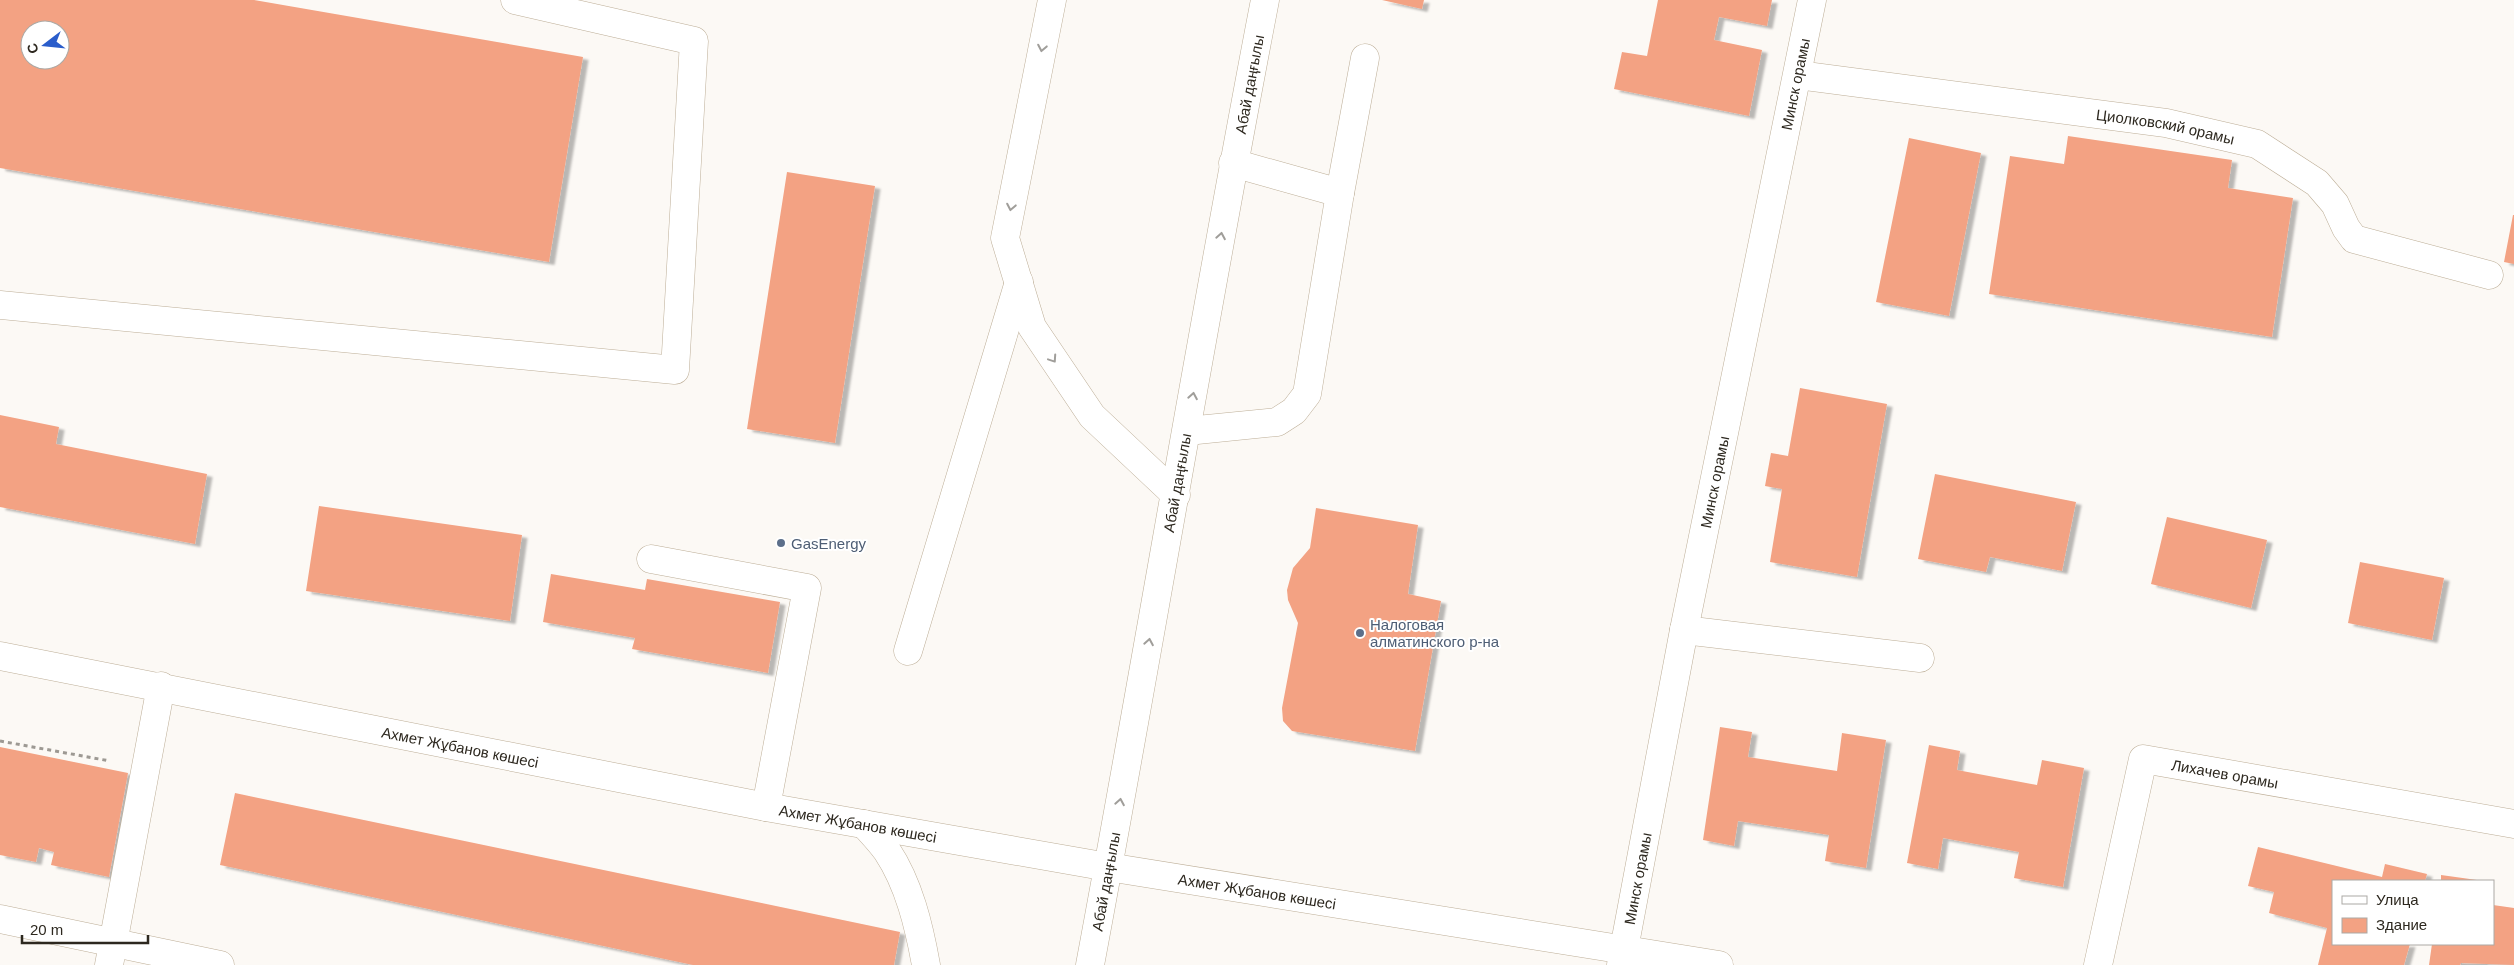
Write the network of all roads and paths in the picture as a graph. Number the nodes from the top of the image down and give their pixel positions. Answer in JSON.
{"nodes":[{"id":1,"x":515,"y":0,"type":"edge"},
{"id":2,"x":1052,"y":0,"type":"edge"},
{"id":3,"x":1265,"y":0,"type":"edge"},
{"id":4,"x":1812,"y":0,"type":"edge"},
{"id":5,"x":1365,"y":58,"type":"dead end"},
{"id":6,"x":1798,"y":75,"type":"junction"},
{"id":7,"x":1233,"y":163,"type":"junction"},
{"id":8,"x":1340,"y":193,"type":"junction"},
{"id":9,"x":2489,"y":275,"type":"dead end"},
{"id":10,"x":1019,"y":282,"type":"junction"},
{"id":11,"x":0,"y":305,"type":"edge"},
{"id":12,"x":1187,"y":431,"type":"junction"},
{"id":13,"x":1176,"y":495,"type":"junction"},
{"id":14,"x":651,"y":559,"type":"dead end"},
{"id":15,"x":1684,"y":630,"type":"junction"},
{"id":16,"x":908,"y":651,"type":"dead end"},
{"id":17,"x":0,"y":656,"type":"edge"},
{"id":18,"x":1920,"y":658,"type":"dead end"},
{"id":19,"x":162,"y":686,"type":"junction"},
{"id":20,"x":0,"y":741,"type":"edge"},
{"id":21,"x":146,"y":768,"type":"junction"},
{"id":22,"x":766,"y":806,"type":"junction"},
{"id":23,"x":864,"y":824,"type":"junction"},
{"id":24,"x":2514,"y":824,"type":"edge"},
{"id":25,"x":1108,"y":867,"type":"junction"},
{"id":26,"x":0,"y":919,"type":"edge"},
{"id":27,"x":111,"y":954,"type":"edge"},
{"id":28,"x":1623,"y":957,"type":"edge"},
{"id":29,"x":220,"y":965,"type":"edge"},
{"id":30,"x":926,"y":965,"type":"edge"},
{"id":31,"x":1090,"y":965,"type":"edge"},
{"id":32,"x":1718,"y":965,"type":"edge"},
{"id":33,"x":2098,"y":965,"type":"edge"}],
"edges":[{"from":1,"to":11,"type":"street"},
{"from":2,"to":10,"type":"street","one_way":true},
{"from":3,"to":7,"type":"street","name":"Абай даңғылы"},
{"from":4,"to":6,"type":"street","name":"Минск орамы"},
{"from":5,"to":8,"type":"street"},
{"from":6,"to":9,"type":"street","name":"Циолковский орамы"},
{"from":6,"to":15,"type":"street","name":"Минск орамы"},
{"from":7,"to":8,"type":"street"},
{"from":12,"to":7,"type":"street","name":"Абай даңғылы","one_way":true},
{"from":8,"to":12,"type":"street"},
{"from":10,"to":13,"type":"street","one_way":true},
{"from":10,"to":16,"type":"street"},
{"from":12,"to":13,"type":"street","name":"Абай даңғылы"},
{"from":25,"to":13,"type":"street","name":"Абай даңғылы","one_way":true},
{"from":14,"to":22,"type":"street"},
{"from":15,"to":18,"type":"street"},
{"from":15,"to":28,"type":"street","name":"Минск орамы"},
{"from":17,"to":19,"type":"street","name":"Ахмет Жұбанов көшесі"},
{"from":19,"to":21,"type":"street"},
{"from":19,"to":22,"type":"street","name":"Ахмет Жұбанов көшесі"},
{"from":20,"to":21,"type":"path"},
{"from":21,"to":27,"type":"street"},
{"from":22,"to":23,"type":"street","name":"Ахмет Жұбанов көшесі"},
{"from":23,"to":25,"type":"street","name":"Ахмет Жұбанов көшесі"},
{"from":23,"to":30,"type":"street"},
{"from":24,"to":33,"type":"street","name":"Лихачев орамы"},
{"from":25,"to":28,"type":"street","name":"Ахмет Жұбанов көшесі"},
{"from":25,"to":31,"type":"street","name":"Абай даңғылы"},
{"from":26,"to":27,"type":"street"},
{"from":27,"to":29,"type":"street"},
{"from":28,"to":32,"type":"street","name":"Ахмет Жұбанов көшесі"}]}
